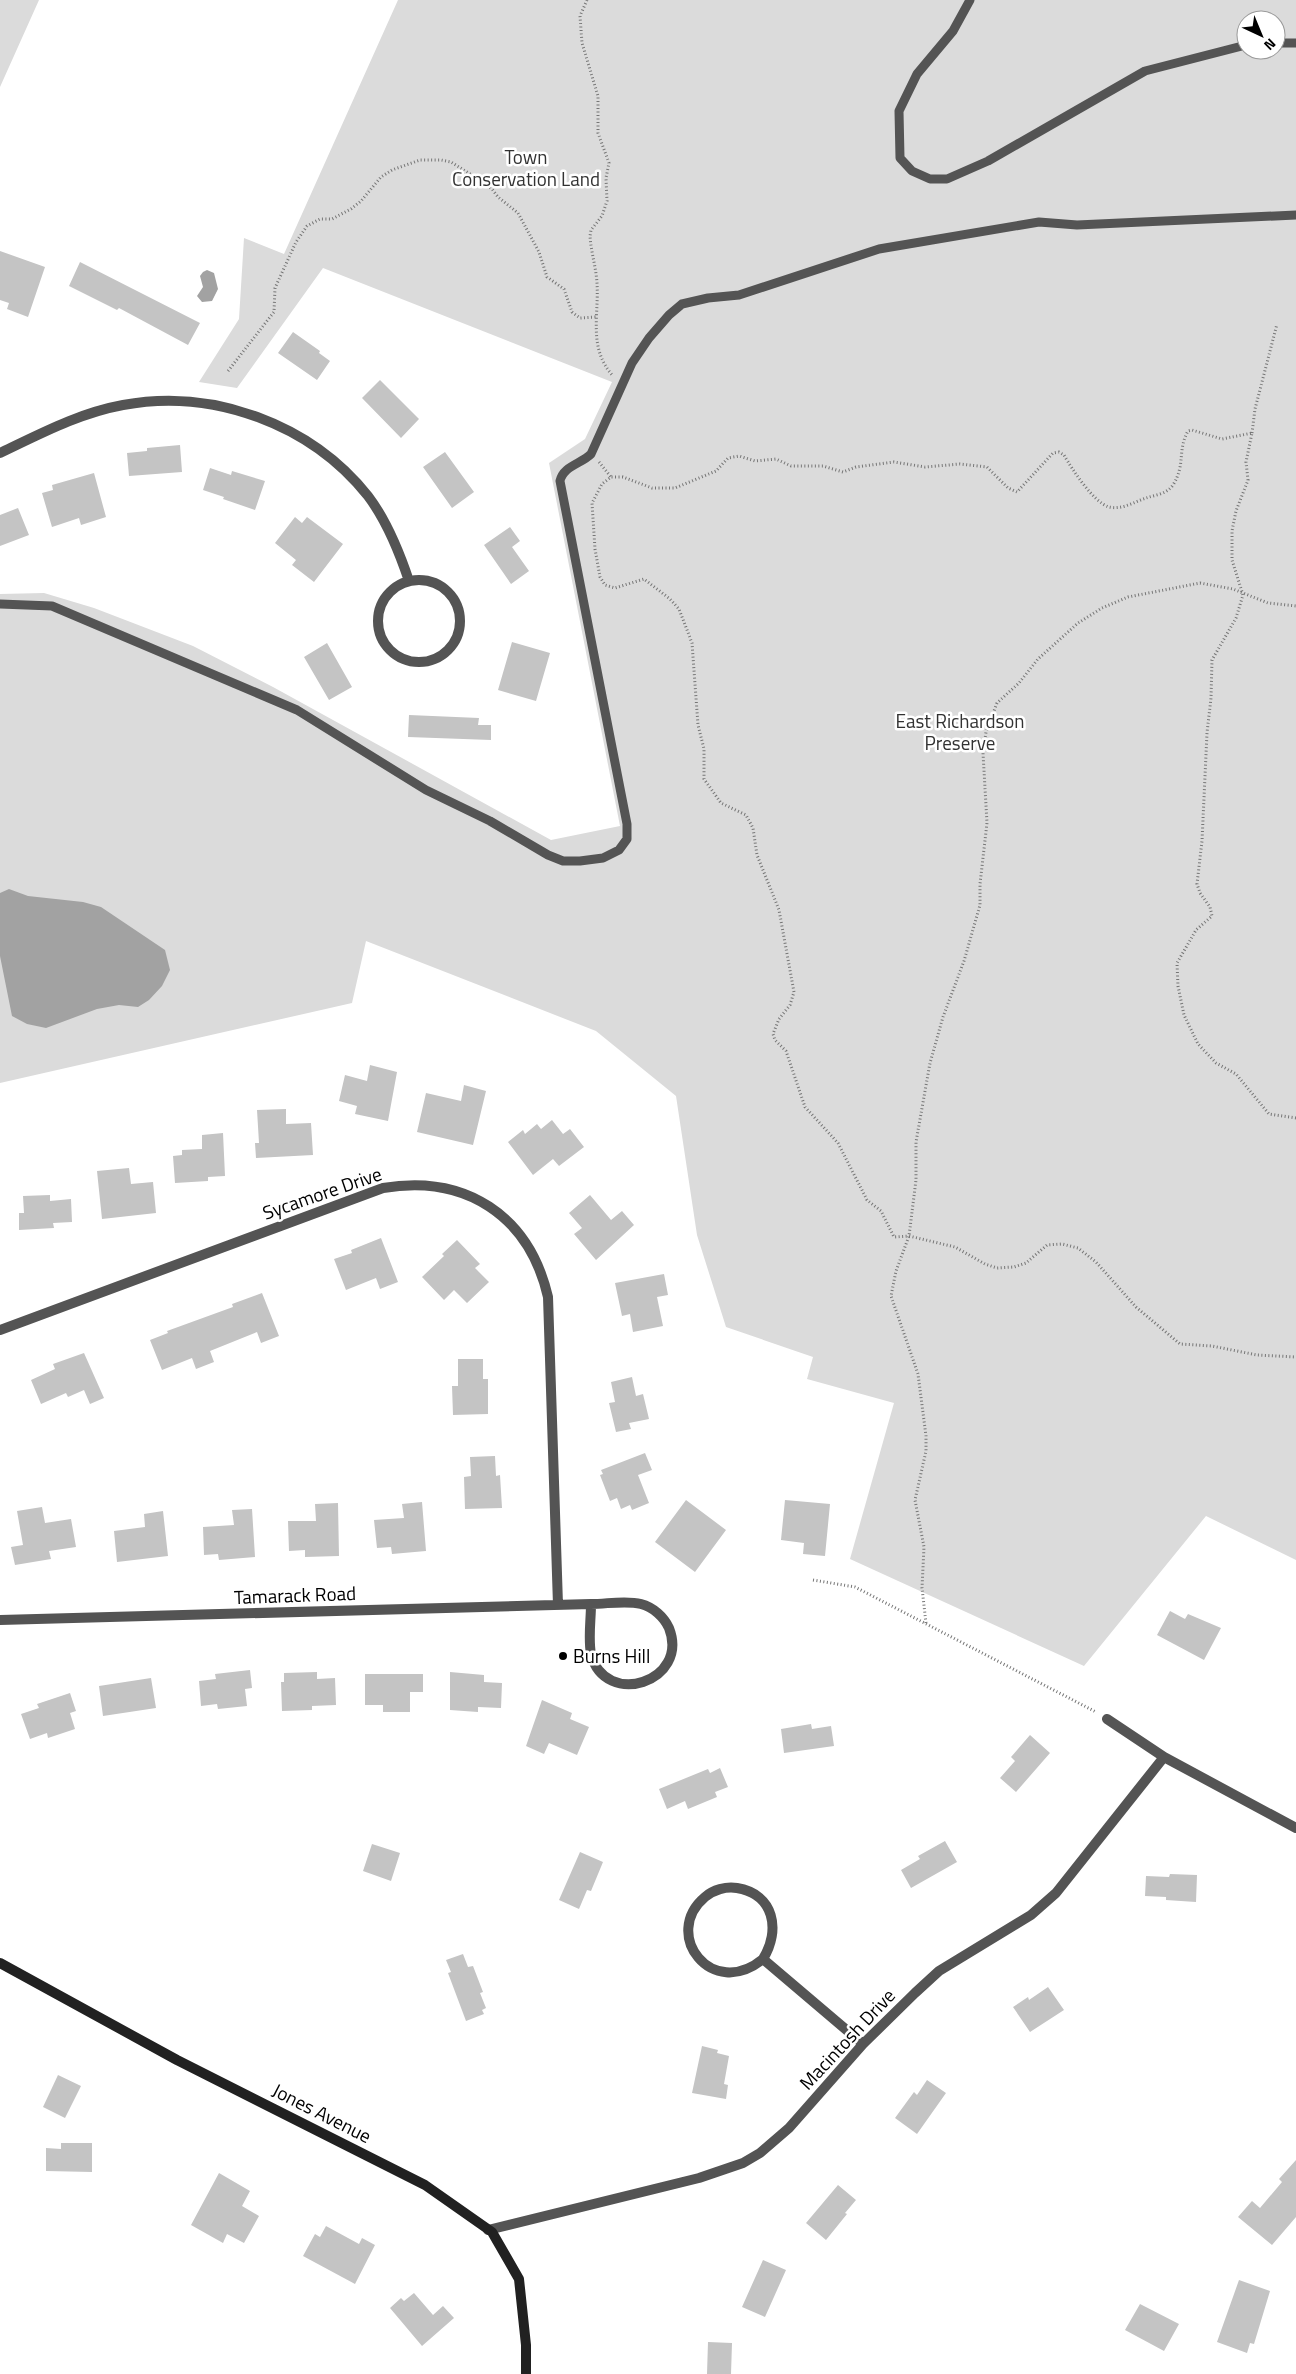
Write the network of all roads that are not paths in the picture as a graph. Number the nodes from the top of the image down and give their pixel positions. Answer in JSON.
{"nodes":[{"id":1,"x":970,"y":0,"type":"edge"},
{"id":2,"x":1236,"y":48,"type":"edge"},
{"id":3,"x":1296,"y":215,"type":"edge"},
{"id":4,"x":0,"y":453,"type":"edge"},
{"id":5,"x":409,"y":581,"type":"junction"},
{"id":6,"x":0,"y":604,"type":"edge"},
{"id":7,"x":0,"y":1330,"type":"edge"},
{"id":8,"x":591,"y":1604,"type":"junction"},
{"id":9,"x":558,"y":1605,"type":"junction"},
{"id":10,"x":0,"y":1620,"type":"edge"},
{"id":11,"x":1107,"y":1719,"type":"road end"},
{"id":12,"x":1164,"y":1757,"type":"junction"},
{"id":13,"x":1296,"y":1828,"type":"edge"},
{"id":14,"x":763,"y":1959,"type":"junction"},
{"id":15,"x":0,"y":1963,"type":"edge"},
{"id":16,"x":863,"y":2044,"type":"junction"},
{"id":17,"x":488,"y":2230,"type":"junction"},
{"id":18,"x":526,"y":2374,"type":"edge"}],
"edges":[{"from":1,"to":2,"type":"lane"},
{"from":3,"to":6,"type":"lane"},
{"from":4,"to":5,"type":"street"},
{"from":5,"to":5,"type":"street"},
{"from":7,"to":9,"type":"street","name":"Sycamore Drive"},
{"from":8,"to":8,"type":"street","name":"Tamarack Road"},
{"from":8,"to":9,"type":"street","name":"Tamarack Road"},
{"from":9,"to":10,"type":"street","name":"Tamarack Road"},
{"from":11,"to":12,"type":"street"},
{"from":12,"to":13,"type":"street"},
{"from":12,"to":16,"type":"street","name":"Macintosh Drive"},
{"from":14,"to":14,"type":"street"},
{"from":14,"to":16,"type":"street"},
{"from":15,"to":17,"type":"street","name":"Jones Avenue"},
{"from":16,"to":17,"type":"street","name":"Macintosh Drive"},
{"from":17,"to":18,"type":"street","name":"Jones Avenue"}]}
